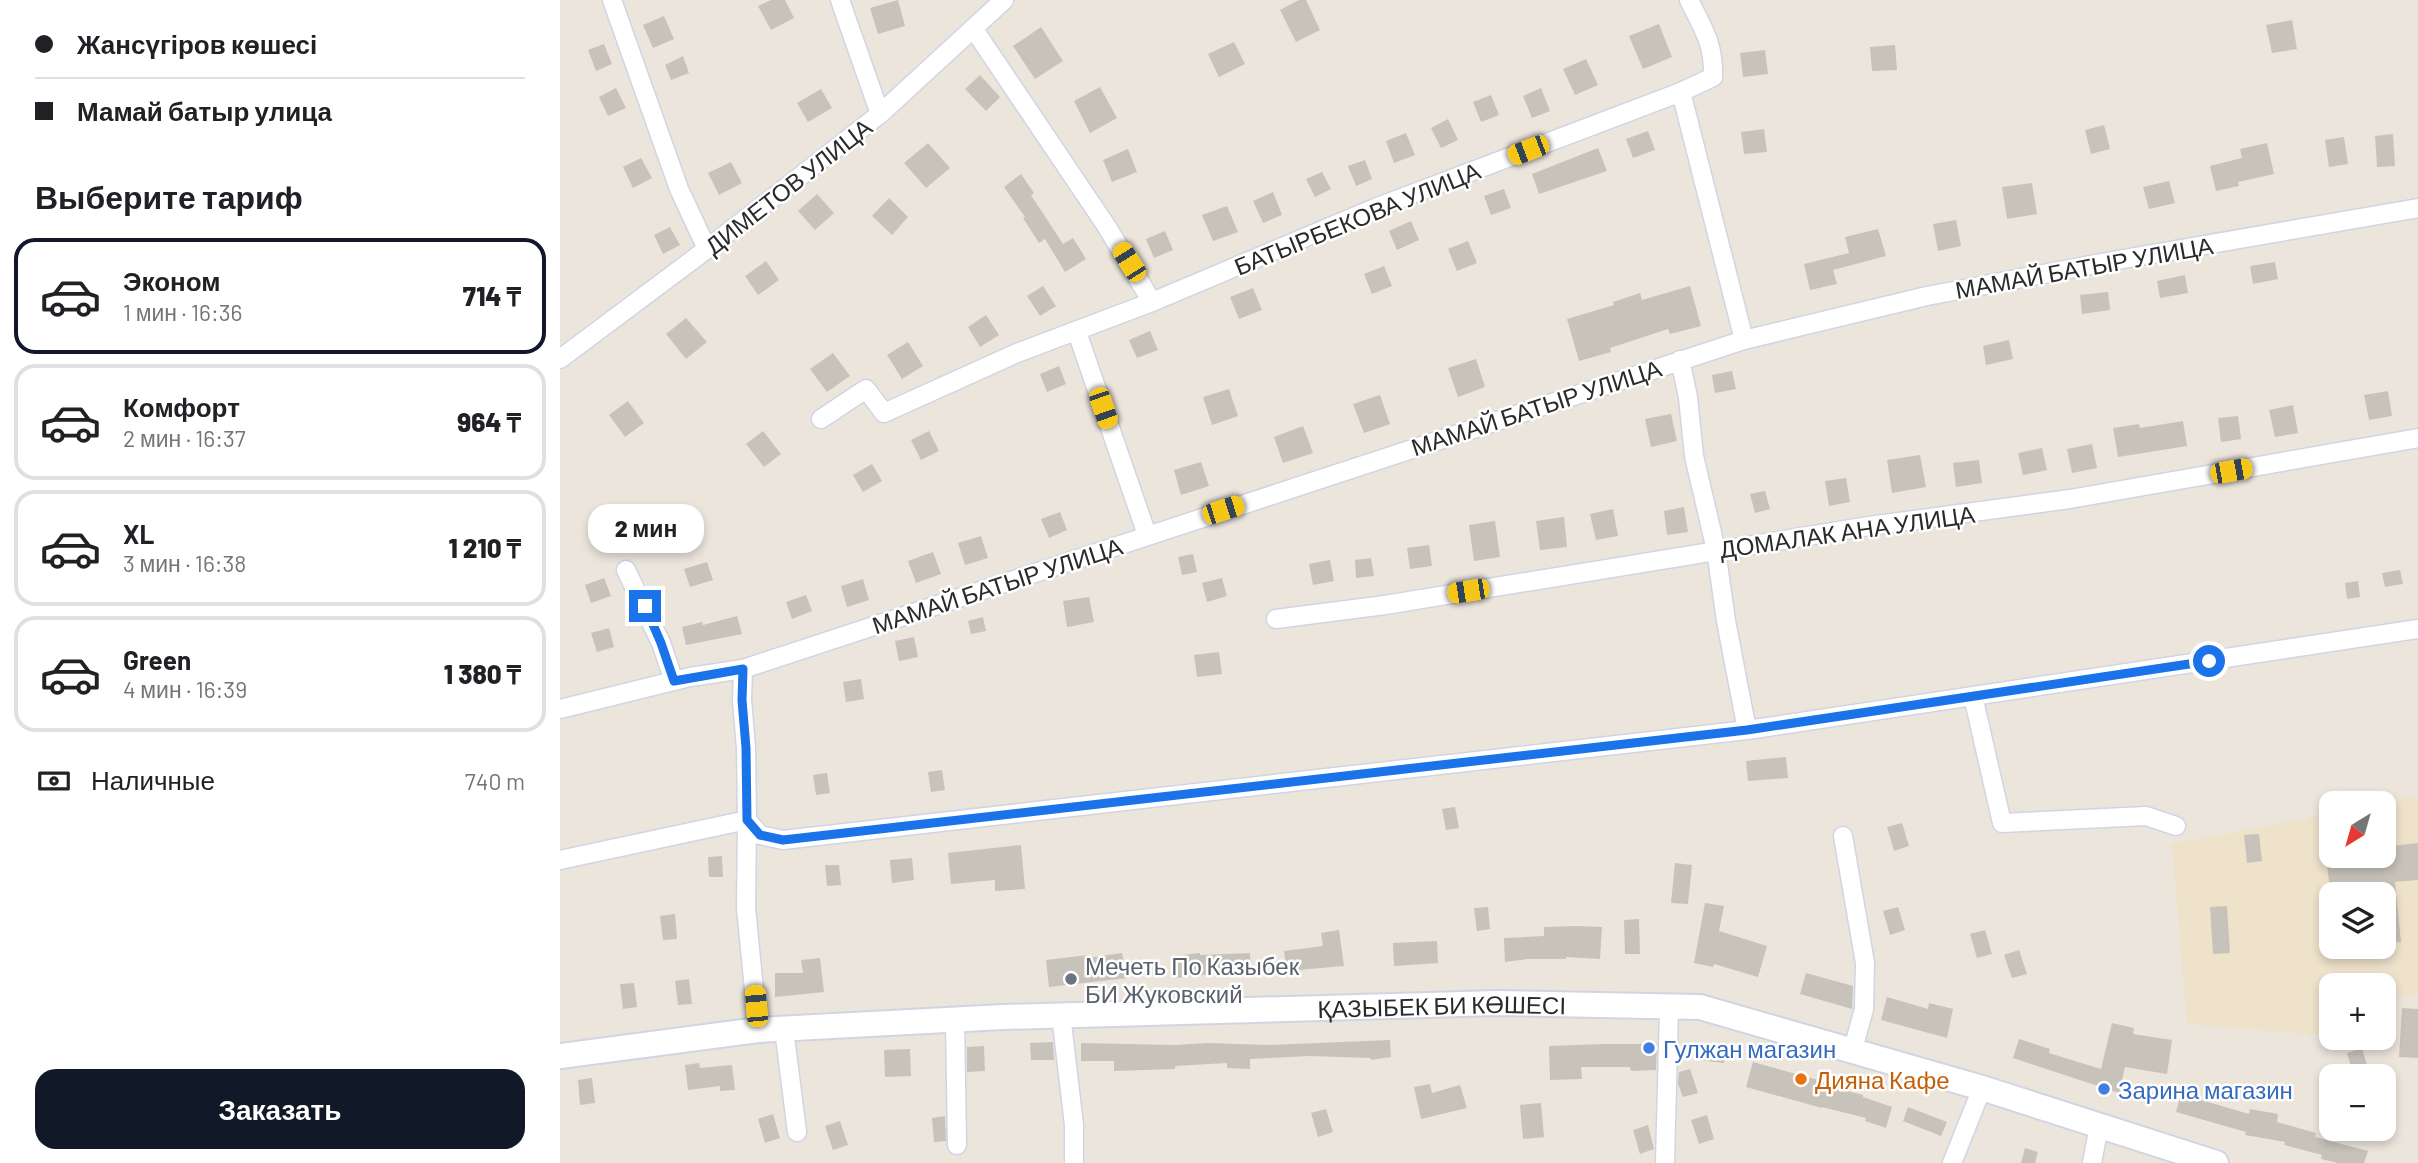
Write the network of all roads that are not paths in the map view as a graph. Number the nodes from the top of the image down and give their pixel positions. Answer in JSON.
{"nodes":[{"id":1,"x":612,"y":0,"type":"edge"},
{"id":2,"x":841,"y":0,"type":"edge"},
{"id":3,"x":1004,"y":0,"type":"edge"},
{"id":4,"x":1694,"y":2,"type":"edge"},
{"id":5,"x":973,"y":28,"type":"junction"},
{"id":6,"x":1681,"y":92,"type":"junction"},
{"id":7,"x":880,"y":114,"type":"junction"},
{"id":8,"x":2418,"y":208,"type":"edge"},
{"id":9,"x":707,"y":249,"type":"junction"},
{"id":10,"x":1152,"y":303,"type":"junction"},
{"id":11,"x":1077,"y":332,"type":"junction"},
{"id":12,"x":1744,"y":340,"type":"junction"},
{"id":13,"x":560,"y":359,"type":"edge"},
{"id":14,"x":1680,"y":360,"type":"junction"},
{"id":15,"x":821,"y":419,"type":"dead end"},
{"id":16,"x":2418,"y":438,"type":"edge"},
{"id":17,"x":1147,"y":535,"type":"junction"},
{"id":18,"x":1716,"y":550,"type":"junction"},
{"id":19,"x":626,"y":570,"type":"dead end"},
{"id":20,"x":1276,"y":619,"type":"dead end"},
{"id":21,"x":2418,"y":629,"type":"edge"},
{"id":22,"x":743,"y":669,"type":"junction"},
{"id":23,"x":674,"y":681,"type":"junction"},
{"id":24,"x":1973,"y":696,"type":"junction"},
{"id":25,"x":560,"y":709,"type":"edge"},
{"id":26,"x":1747,"y":730,"type":"junction"},
{"id":27,"x":747,"y":820,"type":"junction"},
{"id":28,"x":2176,"y":826,"type":"dead end"},
{"id":29,"x":1843,"y":836,"type":"dead end"},
{"id":30,"x":560,"y":860,"type":"edge"},
{"id":31,"x":1668,"y":1008,"type":"junction"},
{"id":32,"x":1061,"y":1015,"type":"junction"},
{"id":33,"x":955,"y":1019,"type":"junction"},
{"id":34,"x":784,"y":1029,"type":"junction"},
{"id":35,"x":758,"y":1030,"type":"junction"},
{"id":36,"x":1853,"y":1049,"type":"junction"},
{"id":37,"x":560,"y":1056,"type":"edge"},
{"id":38,"x":1982,"y":1088,"type":"junction"},
{"id":39,"x":2099,"y":1126,"type":"junction"},
{"id":40,"x":797,"y":1132,"type":"dead end"},
{"id":41,"x":957,"y":1145,"type":"dead end"},
{"id":42,"x":2210,"y":1162,"type":"edge"},
{"id":43,"x":1074,"y":1163,"type":"edge"},
{"id":44,"x":1665,"y":1163,"type":"edge"},
{"id":45,"x":1952,"y":1163,"type":"edge"},
{"id":46,"x":2092,"y":1163,"type":"edge"}],
"edges":[{"from":1,"to":9,"type":"street"},
{"from":2,"to":7,"type":"street"},
{"from":3,"to":5,"type":"street","name":"ДИМЕТОВ УЛИЦА"},
{"from":4,"to":6,"type":"street","name":"БАТЫРБЕКОВА УЛИЦА"},
{"from":5,"to":7,"type":"street","name":"ДИМЕТОВ УЛИЦА"},
{"from":5,"to":10,"type":"street"},
{"from":6,"to":10,"type":"street","name":"БАТЫРБЕКОВА УЛИЦА"},
{"from":6,"to":12,"type":"street"},
{"from":7,"to":9,"type":"street","name":"ДИМЕТОВ УЛИЦА"},
{"from":8,"to":12,"type":"street","name":"МАМАЙ БАТЫР УЛИЦА"},
{"from":9,"to":13,"type":"street","name":"ДИМЕТОВ УЛИЦА"},
{"from":10,"to":11,"type":"street","name":"БАТЫРБЕКОВА УЛИЦА"},
{"from":11,"to":15,"type":"street","name":"БАТЫРБЕКОВА УЛИЦА"},
{"from":11,"to":17,"type":"street"},
{"from":12,"to":14,"type":"street","name":"МАМАЙ БАТЫР УЛИЦА"},
{"from":14,"to":17,"type":"street","name":"МАМАЙ БАТЫР УЛИЦА"},
{"from":14,"to":18,"type":"street"},
{"from":16,"to":18,"type":"street","name":"ДОМАЛАК АНА УЛИЦА"},
{"from":17,"to":22,"type":"street","name":"МАМАЙ БАТЫР УЛИЦА"},
{"from":18,"to":20,"type":"street","name":"ДОМАЛАК АНА УЛИЦА"},
{"from":18,"to":26,"type":"street"},
{"from":19,"to":23,"type":"street"},
{"from":21,"to":24,"type":"street"},
{"from":22,"to":23,"type":"street","name":"МАМАЙ БАТЫР УЛИЦА"},
{"from":22,"to":27,"type":"street"},
{"from":23,"to":25,"type":"street","name":"МАМАЙ БАТЫР УЛИЦА"},
{"from":24,"to":26,"type":"street"},
{"from":24,"to":28,"type":"street"},
{"from":26,"to":27,"type":"street"},
{"from":27,"to":30,"type":"street"},
{"from":27,"to":35,"type":"street"},
{"from":29,"to":36,"type":"street"},
{"from":31,"to":32,"type":"main road","name":"ҚАЗЫБЕК БИ КӨШЕСІ"},
{"from":31,"to":36,"type":"main road","name":"ҚАЗЫБЕК БИ КӨШЕСІ"},
{"from":31,"to":44,"type":"street"},
{"from":32,"to":33,"type":"main road","name":"ҚАЗЫБЕК БИ КӨШЕСІ"},
{"from":32,"to":43,"type":"street"},
{"from":33,"to":34,"type":"main road","name":"ҚАЗЫБЕК БИ КӨШЕСІ"},
{"from":33,"to":41,"type":"street"},
{"from":34,"to":35,"type":"main road","name":"ҚАЗЫБЕК БИ КӨШЕСІ"},
{"from":34,"to":40,"type":"street"},
{"from":35,"to":37,"type":"main road","name":"ҚАЗЫБЕК БИ КӨШЕСІ"},
{"from":36,"to":38,"type":"main road","name":"ҚАЗЫБЕК БИ КӨШЕСІ"},
{"from":38,"to":39,"type":"main road","name":"ҚАЗЫБЕК БИ КӨШЕСІ"},
{"from":38,"to":45,"type":"street"},
{"from":39,"to":42,"type":"main road","name":"ҚАЗЫБЕК БИ КӨШЕСІ"},
{"from":39,"to":46,"type":"street"}]}
